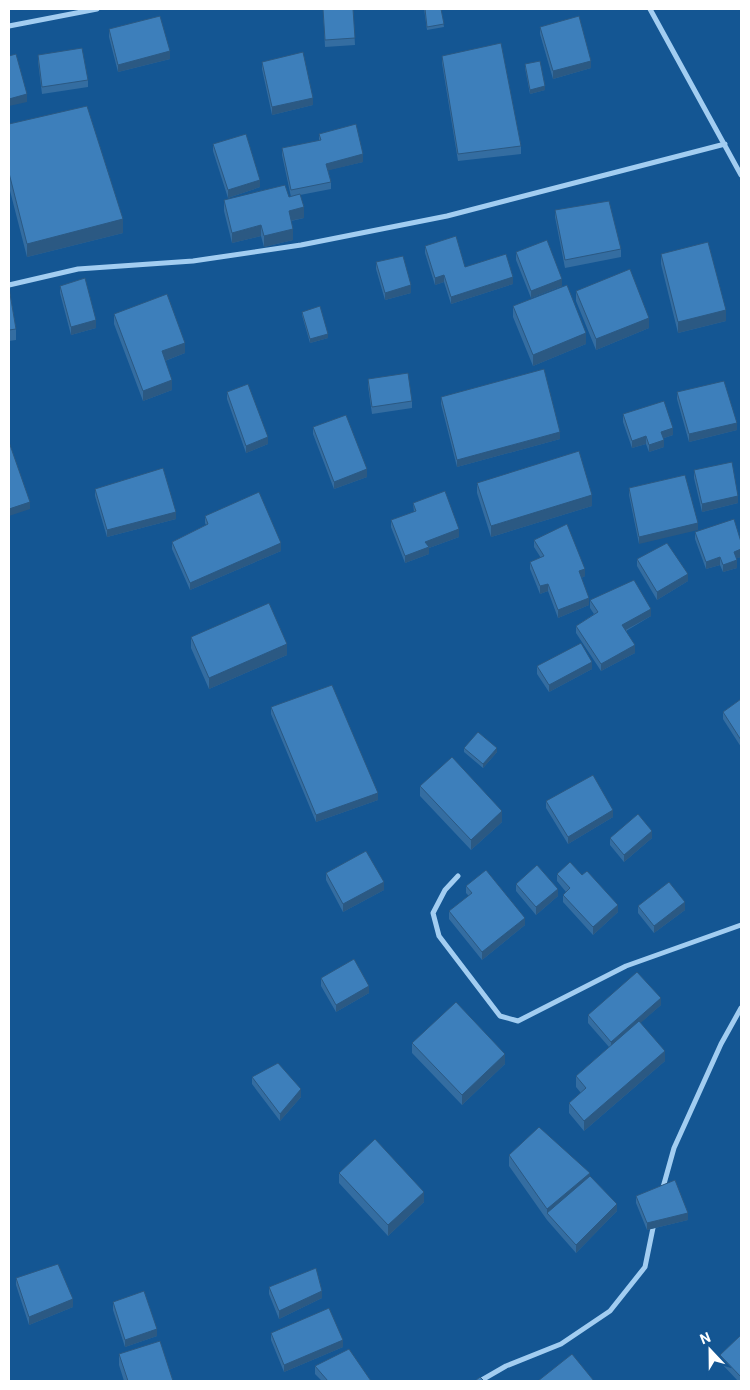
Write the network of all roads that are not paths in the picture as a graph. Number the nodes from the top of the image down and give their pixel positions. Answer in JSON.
{"nodes":[{"id":1,"x":97,"y":9,"type":"edge"},
{"id":2,"x":650,"y":9,"type":"edge"},
{"id":3,"x":9,"y":26,"type":"edge"},
{"id":4,"x":725,"y":144,"type":"junction"},
{"id":5,"x":741,"y":175,"type":"edge"},
{"id":6,"x":9,"y":284,"type":"edge"},
{"id":7,"x":458,"y":876,"type":"dead end"},
{"id":8,"x":741,"y":925,"type":"edge"},
{"id":9,"x":741,"y":1008,"type":"edge"},
{"id":10,"x":659,"y":1198,"type":"edge"},
{"id":11,"x":655,"y":1215,"type":"edge"},
{"id":12,"x":480,"y":1381,"type":"edge"}],
"edges":[{"from":1,"to":3,"type":"street"},
{"from":2,"to":4,"type":"street"},
{"from":4,"to":5,"type":"street"},
{"from":4,"to":6,"type":"street"},
{"from":7,"to":8,"type":"street"},
{"from":9,"to":10,"type":"street"},
{"from":11,"to":12,"type":"street"}]}
